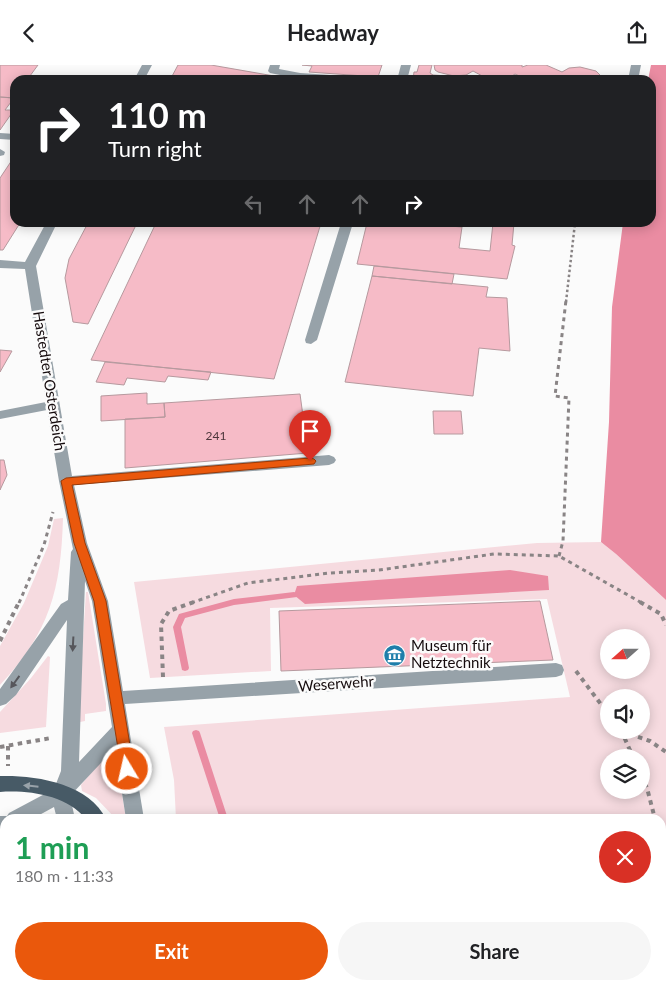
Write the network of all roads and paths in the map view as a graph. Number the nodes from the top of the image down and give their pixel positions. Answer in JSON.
{"nodes":[{"id":1,"x":275,"y":65,"type":"edge"},
{"id":2,"x":295,"y":75,"type":"edge"},
{"id":3,"x":49,"y":227,"type":"edge"},
{"id":4,"x":346,"y":227,"type":"edge"},
{"id":5,"x":575,"y":227,"type":"edge"},
{"id":6,"x":0,"y":264,"type":"edge"},
{"id":7,"x":30,"y":266,"type":"junction"},
{"id":8,"x":311,"y":340,"type":"dead end"},
{"id":9,"x":53,"y":405,"type":"junction"},
{"id":10,"x":0,"y":415,"type":"edge"},
{"id":11,"x":329,"y":460,"type":"dead end"},
{"id":12,"x":66,"y":481,"type":"junction"},
{"id":13,"x":79,"y":543,"type":"junction"},
{"id":14,"x":559,"y":556,"type":"junction"},
{"id":15,"x":77,"y":603,"type":"junction"},
{"id":16,"x":666,"y":625,"type":"edge"},
{"id":17,"x":0,"y":641,"type":"edge"},
{"id":18,"x":556,"y":669,"type":"joint"},
{"id":19,"x":164,"y":695,"type":"junction"},
{"id":20,"x":115,"y":698,"type":"junction"},
{"id":21,"x":0,"y":699,"type":"edge"},
{"id":22,"x":600,"y":703,"type":"edge"},
{"id":23,"x":121,"y":729,"type":"junction"},
{"id":24,"x":644,"y":739,"type":"edge"},
{"id":25,"x":8,"y":746,"type":"dead end"},
{"id":26,"x":0,"y":747,"type":"edge"},
{"id":27,"x":666,"y":752,"type":"edge"},
{"id":28,"x":0,"y":784,"type":"edge"},
{"id":29,"x":61,"y":793,"type":"junction"},
{"id":30,"x":650,"y":799,"type":"edge"},
{"id":31,"x":24,"y":814,"type":"edge"},
{"id":32,"x":65,"y":814,"type":"edge"},
{"id":33,"x":94,"y":814,"type":"edge"},
{"id":34,"x":134,"y":814,"type":"edge"},
{"id":35,"x":654,"y":814,"type":"edge"}],
"edges":[{"from":1,"to":2,"type":"street"},
{"from":3,"to":7,"type":"street"},
{"from":4,"to":8,"type":"street"},
{"from":5,"to":14,"type":"path"},
{"from":6,"to":7,"type":"street"},
{"from":7,"to":9,"type":"street","name":"Hastedter Osterdeich"},
{"from":9,"to":10,"type":"street"},
{"from":9,"to":12,"type":"street","name":"Hastedter Osterdeich"},
{"from":11,"to":12,"type":"street"},
{"from":12,"to":13,"type":"street","name":"Hastedter Osterdeich"},
{"from":12,"to":17,"type":"path"},
{"from":13,"to":15,"type":"street","name":"Hastedter Osterdeich"},
{"from":13,"to":20,"type":"street","name":"Hastedter Osterdeich"},
{"from":14,"to":16,"type":"path"},
{"from":14,"to":19,"type":"path"},
{"from":15,"to":21,"type":"street","one_way":true},
{"from":15,"to":29,"type":"street","name":"Hastedter Osterdeich","one_way":true},
{"from":18,"to":19,"type":"street","name":"Weserwehr"},
{"from":18,"to":22,"type":"path"},
{"from":19,"to":20,"type":"street","name":"Weserwehr"},
{"from":20,"to":23,"type":"street","name":"Hastedter Osterdeich"},
{"from":23,"to":29,"type":"street"},
{"from":23,"to":34,"type":"street","name":"Hastedter Osterdeich"},
{"from":24,"to":27,"type":"path"},
{"from":25,"to":26,"type":"path"},
{"from":29,"to":28,"type":"main road","one_way":true},
{"from":29,"to":31,"type":"street"},
{"from":29,"to":32,"type":"street"},
{"from":29,"to":33,"type":"main road"},
{"from":30,"to":35,"type":"path"}]}
